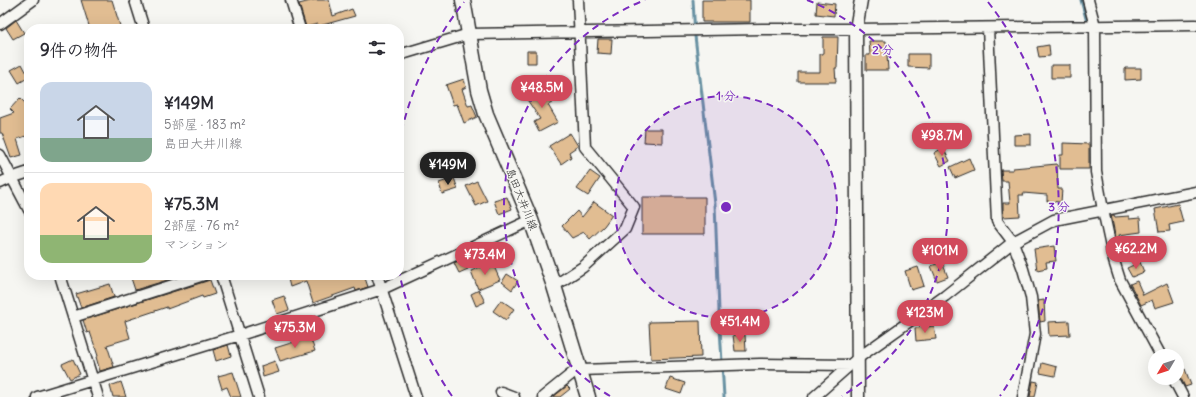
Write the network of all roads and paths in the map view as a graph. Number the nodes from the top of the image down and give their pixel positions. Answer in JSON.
{"nodes":[{"id":1,"x":33,"y":0,"type":"edge"},
{"id":2,"x":135,"y":0,"type":"edge"},
{"id":3,"x":291,"y":0,"type":"edge"},
{"id":4,"x":463,"y":0,"type":"edge"},
{"id":5,"x":578,"y":0,"type":"edge"},
{"id":6,"x":861,"y":0,"type":"edge"},
{"id":7,"x":1088,"y":0,"type":"edge"},
{"id":8,"x":0,"y":24,"type":"edge"},
{"id":9,"x":142,"y":24,"type":"edge"},
{"id":10,"x":298,"y":24,"type":"edge"},
{"id":11,"x":1196,"y":25,"type":"edge"},
{"id":12,"x":1095,"y":26,"type":"junction"},
{"id":13,"x":988,"y":28,"type":"junction"},
{"id":14,"x":856,"y":29,"type":"junction"},
{"id":15,"x":580,"y":32,"type":"junction"},
{"id":16,"x":469,"y":34,"type":"junction"},
{"id":17,"x":404,"y":54,"type":"edge"},
{"id":18,"x":0,"y":155,"type":"edge"},
{"id":19,"x":24,"y":174,"type":"edge"},
{"id":20,"x":12,"y":178,"type":"junction"},
{"id":21,"x":0,"y":184,"type":"edge"},
{"id":22,"x":1196,"y":192,"type":"edge"},
{"id":23,"x":24,"y":201,"type":"edge"},
{"id":24,"x":1103,"y":210,"type":"junction"},
{"id":25,"x":531,"y":220,"type":"junction"},
{"id":26,"x":1013,"y":242,"type":"junction"},
{"id":27,"x":404,"y":278,"type":"edge"},
{"id":28,"x":62,"y":280,"type":"edge"},
{"id":29,"x":189,"y":280,"type":"edge"},
{"id":30,"x":223,"y":280,"type":"edge"},
{"id":31,"x":379,"y":280,"type":"edge"},
{"id":32,"x":400,"y":280,"type":"edge"},
{"id":33,"x":554,"y":286,"type":"junction"},
{"id":34,"x":382,"y":288,"type":"junction"},
{"id":35,"x":74,"y":317,"type":"junction"},
{"id":36,"x":240,"y":335,"type":"junction"},
{"id":37,"x":1157,"y":349,"type":"edge"},
{"id":38,"x":855,"y":362,"type":"junction"},
{"id":39,"x":581,"y":370,"type":"junction"},
{"id":40,"x":93,"y":379,"type":"junction"},
{"id":41,"x":1177,"y":385,"type":"edge"},
{"id":42,"x":501,"y":392,"type":"dead end"},
{"id":43,"x":37,"y":397,"type":"edge"},
{"id":44,"x":98,"y":397,"type":"edge"},
{"id":45,"x":259,"y":397,"type":"edge"},
{"id":46,"x":416,"y":397,"type":"edge"},
{"id":47,"x":514,"y":397,"type":"edge"},
{"id":48,"x":543,"y":397,"type":"edge"},
{"id":49,"x":588,"y":397,"type":"edge"},
{"id":50,"x":814,"y":397,"type":"edge"},
{"id":51,"x":858,"y":397,"type":"edge"},
{"id":52,"x":1023,"y":397,"type":"edge"},
{"id":53,"x":1183,"y":397,"type":"edge"}],
"edges":[{"from":1,"to":8,"type":"street"},
{"from":2,"to":9,"type":"street"},
{"from":3,"to":10,"type":"street"},
{"from":4,"to":16,"type":"main road","name":"島田大井川線"},
{"from":5,"to":15,"type":"street"},
{"from":6,"to":14,"type":"street"},
{"from":7,"to":12,"type":"street"},
{"from":11,"to":12,"type":"street"},
{"from":12,"to":13,"type":"street"},
{"from":12,"to":24,"type":"street"},
{"from":13,"to":14,"type":"street"},
{"from":13,"to":26,"type":"street"},
{"from":14,"to":15,"type":"street"},
{"from":14,"to":38,"type":"street"},
{"from":15,"to":16,"type":"street"},
{"from":15,"to":33,"type":"street"},
{"from":16,"to":17,"type":"street"},
{"from":16,"to":25,"type":"main road","name":"島田大井川線"},
{"from":18,"to":20,"type":"street"},
{"from":19,"to":20,"type":"street"},
{"from":20,"to":21,"type":"street"},
{"from":20,"to":23,"type":"street"},
{"from":22,"to":24,"type":"street"},
{"from":24,"to":26,"type":"street"},
{"from":24,"to":37,"type":"street"},
{"from":25,"to":27,"type":"street"},
{"from":25,"to":33,"type":"main road","name":"島田大井川線"},
{"from":26,"to":38,"type":"street"},
{"from":26,"to":52,"type":"street"},
{"from":28,"to":35,"type":"street"},
{"from":29,"to":35,"type":"street"},
{"from":30,"to":36,"type":"street"},
{"from":31,"to":34,"type":"street"},
{"from":32,"to":34,"type":"street"},
{"from":33,"to":39,"type":"main road","name":"島田大井川線"},
{"from":34,"to":36,"type":"street"},
{"from":34,"to":46,"type":"street"},
{"from":35,"to":40,"type":"street"},
{"from":36,"to":40,"type":"street"},
{"from":36,"to":45,"type":"street"},
{"from":38,"to":39,"type":"street"},
{"from":38,"to":50,"type":"street"},
{"from":38,"to":51,"type":"street"},
{"from":39,"to":48,"type":"street"},
{"from":39,"to":49,"type":"main road","name":"島田大井川線"},
{"from":40,"to":43,"type":"street"},
{"from":40,"to":44,"type":"street"},
{"from":41,"to":53,"type":"street"},
{"from":42,"to":47,"type":"street"}]}
